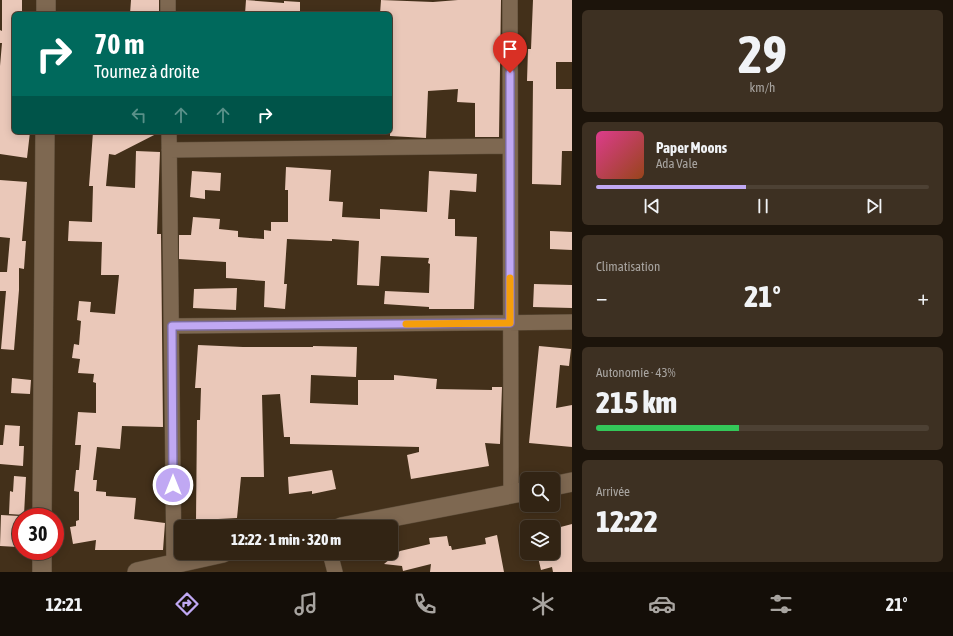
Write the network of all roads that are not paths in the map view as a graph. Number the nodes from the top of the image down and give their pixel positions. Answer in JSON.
{"nodes":[{"id":1,"x":46,"y":0,"type":"edge"},
{"id":2,"x":168,"y":0,"type":"edge"},
{"id":3,"x":510,"y":0,"type":"edge"},
{"id":4,"x":46,"y":12,"type":"edge"},
{"id":5,"x":168,"y":12,"type":"edge"},
{"id":6,"x":45,"y":134,"type":"edge"},
{"id":7,"x":169,"y":134,"type":"edge"},
{"id":8,"x":510,"y":146,"type":"junction"},
{"id":9,"x":169,"y":150,"type":"junction"},
{"id":10,"x":572,"y":322,"type":"edge"},
{"id":11,"x":510,"y":323,"type":"junction"},
{"id":12,"x":172,"y":326,"type":"junction"},
{"id":13,"x":572,"y":482,"type":"edge"},
{"id":14,"x":560,"y":485,"type":"edge"},
{"id":15,"x":519,"y":493,"type":"edge"},
{"id":16,"x":42,"y":508,"type":"edge"},
{"id":17,"x":378,"y":520,"type":"edge"},
{"id":18,"x":42,"y":560,"type":"edge"},
{"id":19,"x":192,"y":560,"type":"edge"},
{"id":20,"x":332,"y":560,"type":"edge"},
{"id":21,"x":174,"y":564,"type":"junction"},
{"id":22,"x":42,"y":572,"type":"edge"},
{"id":23,"x":137,"y":572,"type":"edge"},
{"id":24,"x":335,"y":572,"type":"edge"}],
"edges":[{"from":1,"to":4,"type":"street"},
{"from":2,"to":5,"type":"street"},
{"from":3,"to":8,"type":"street"},
{"from":6,"to":16,"type":"street"},
{"from":7,"to":9,"type":"street"},
{"from":8,"to":9,"type":"street"},
{"from":8,"to":11,"type":"street"},
{"from":9,"to":12,"type":"street"},
{"from":10,"to":11,"type":"street"},
{"from":11,"to":12,"type":"street"},
{"from":11,"to":15,"type":"street"},
{"from":12,"to":21,"type":"street"},
{"from":13,"to":14,"type":"street"},
{"from":15,"to":17,"type":"street"},
{"from":18,"to":22,"type":"street"},
{"from":19,"to":21,"type":"street"},
{"from":20,"to":24,"type":"street"},
{"from":21,"to":23,"type":"street"}]}
